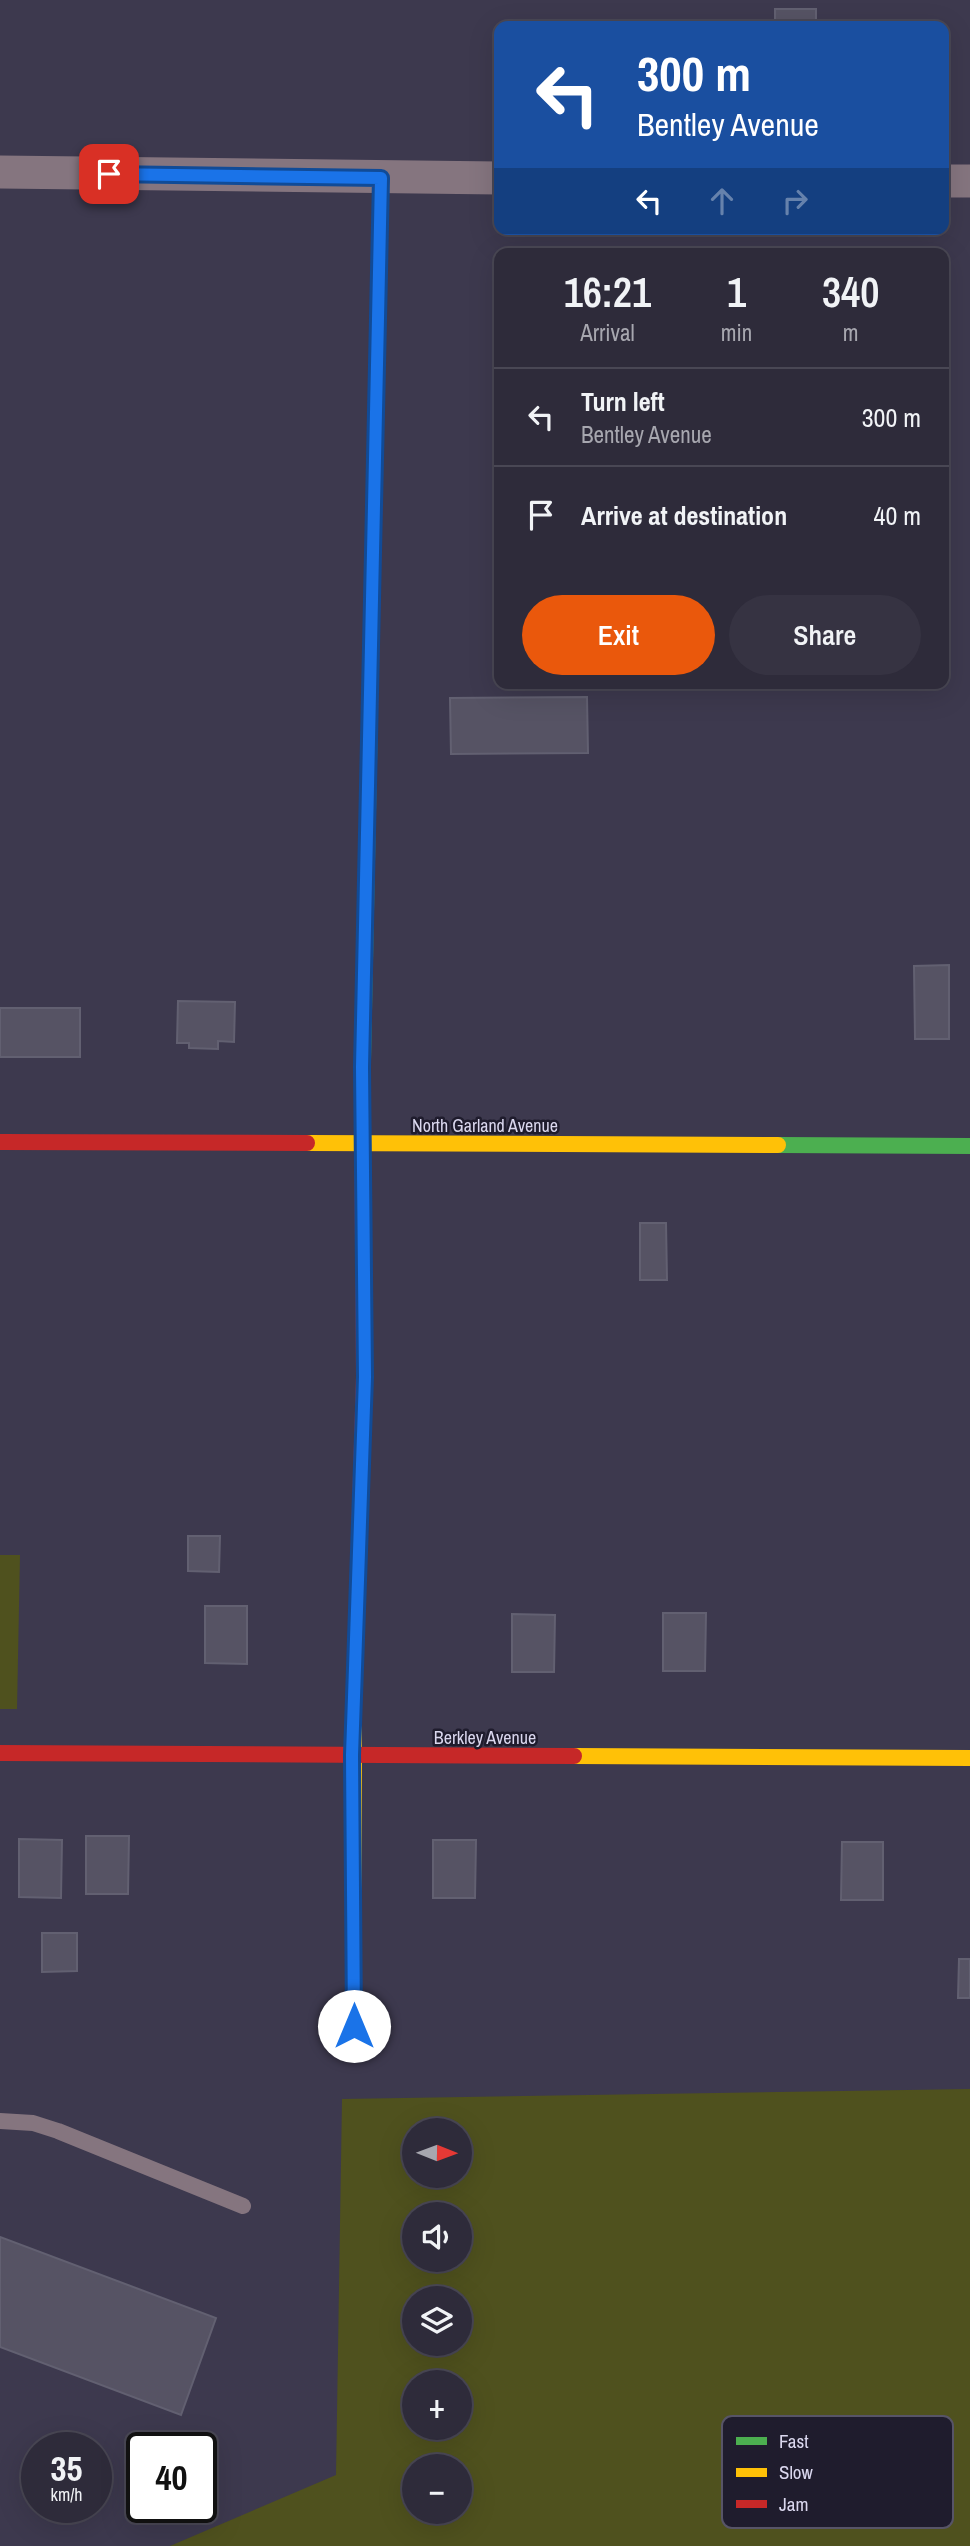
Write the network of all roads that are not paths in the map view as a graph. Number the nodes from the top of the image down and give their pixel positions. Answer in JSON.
{"nodes":[{"id":1,"x":0,"y":172,"type":"edge"},
{"id":2,"x":381,"y":178,"type":"junction"},
{"id":3,"x":494,"y":178,"type":"edge"},
{"id":4,"x":949,"y":181,"type":"edge"},
{"id":5,"x":970,"y":181,"type":"edge"},
{"id":6,"x":0,"y":1142,"type":"edge"},
{"id":7,"x":364,"y":1143,"type":"junction"},
{"id":8,"x":970,"y":1146,"type":"edge"},
{"id":9,"x":0,"y":1753,"type":"edge"},
{"id":10,"x":352,"y":1755,"type":"junction"},
{"id":11,"x":970,"y":1758,"type":"edge"},
{"id":12,"x":354,"y":2026,"type":"dead end"},
{"id":13,"x":0,"y":2121,"type":"edge"},
{"id":14,"x":243,"y":2206,"type":"dead end"}],
"edges":[{"from":1,"to":2,"type":"street"},
{"from":2,"to":3,"type":"street"},
{"from":2,"to":7,"type":"street"},
{"from":4,"to":5,"type":"street"},
{"from":6,"to":7,"type":"street","name":"North Garland Avenue"},
{"from":7,"to":8,"type":"street","name":"North Garland Avenue"},
{"from":7,"to":10,"type":"street"},
{"from":9,"to":10,"type":"street","name":"Berkley Avenue"},
{"from":10,"to":11,"type":"street","name":"Berkley Avenue"},
{"from":10,"to":12,"type":"street"},
{"from":13,"to":14,"type":"lane"}]}
